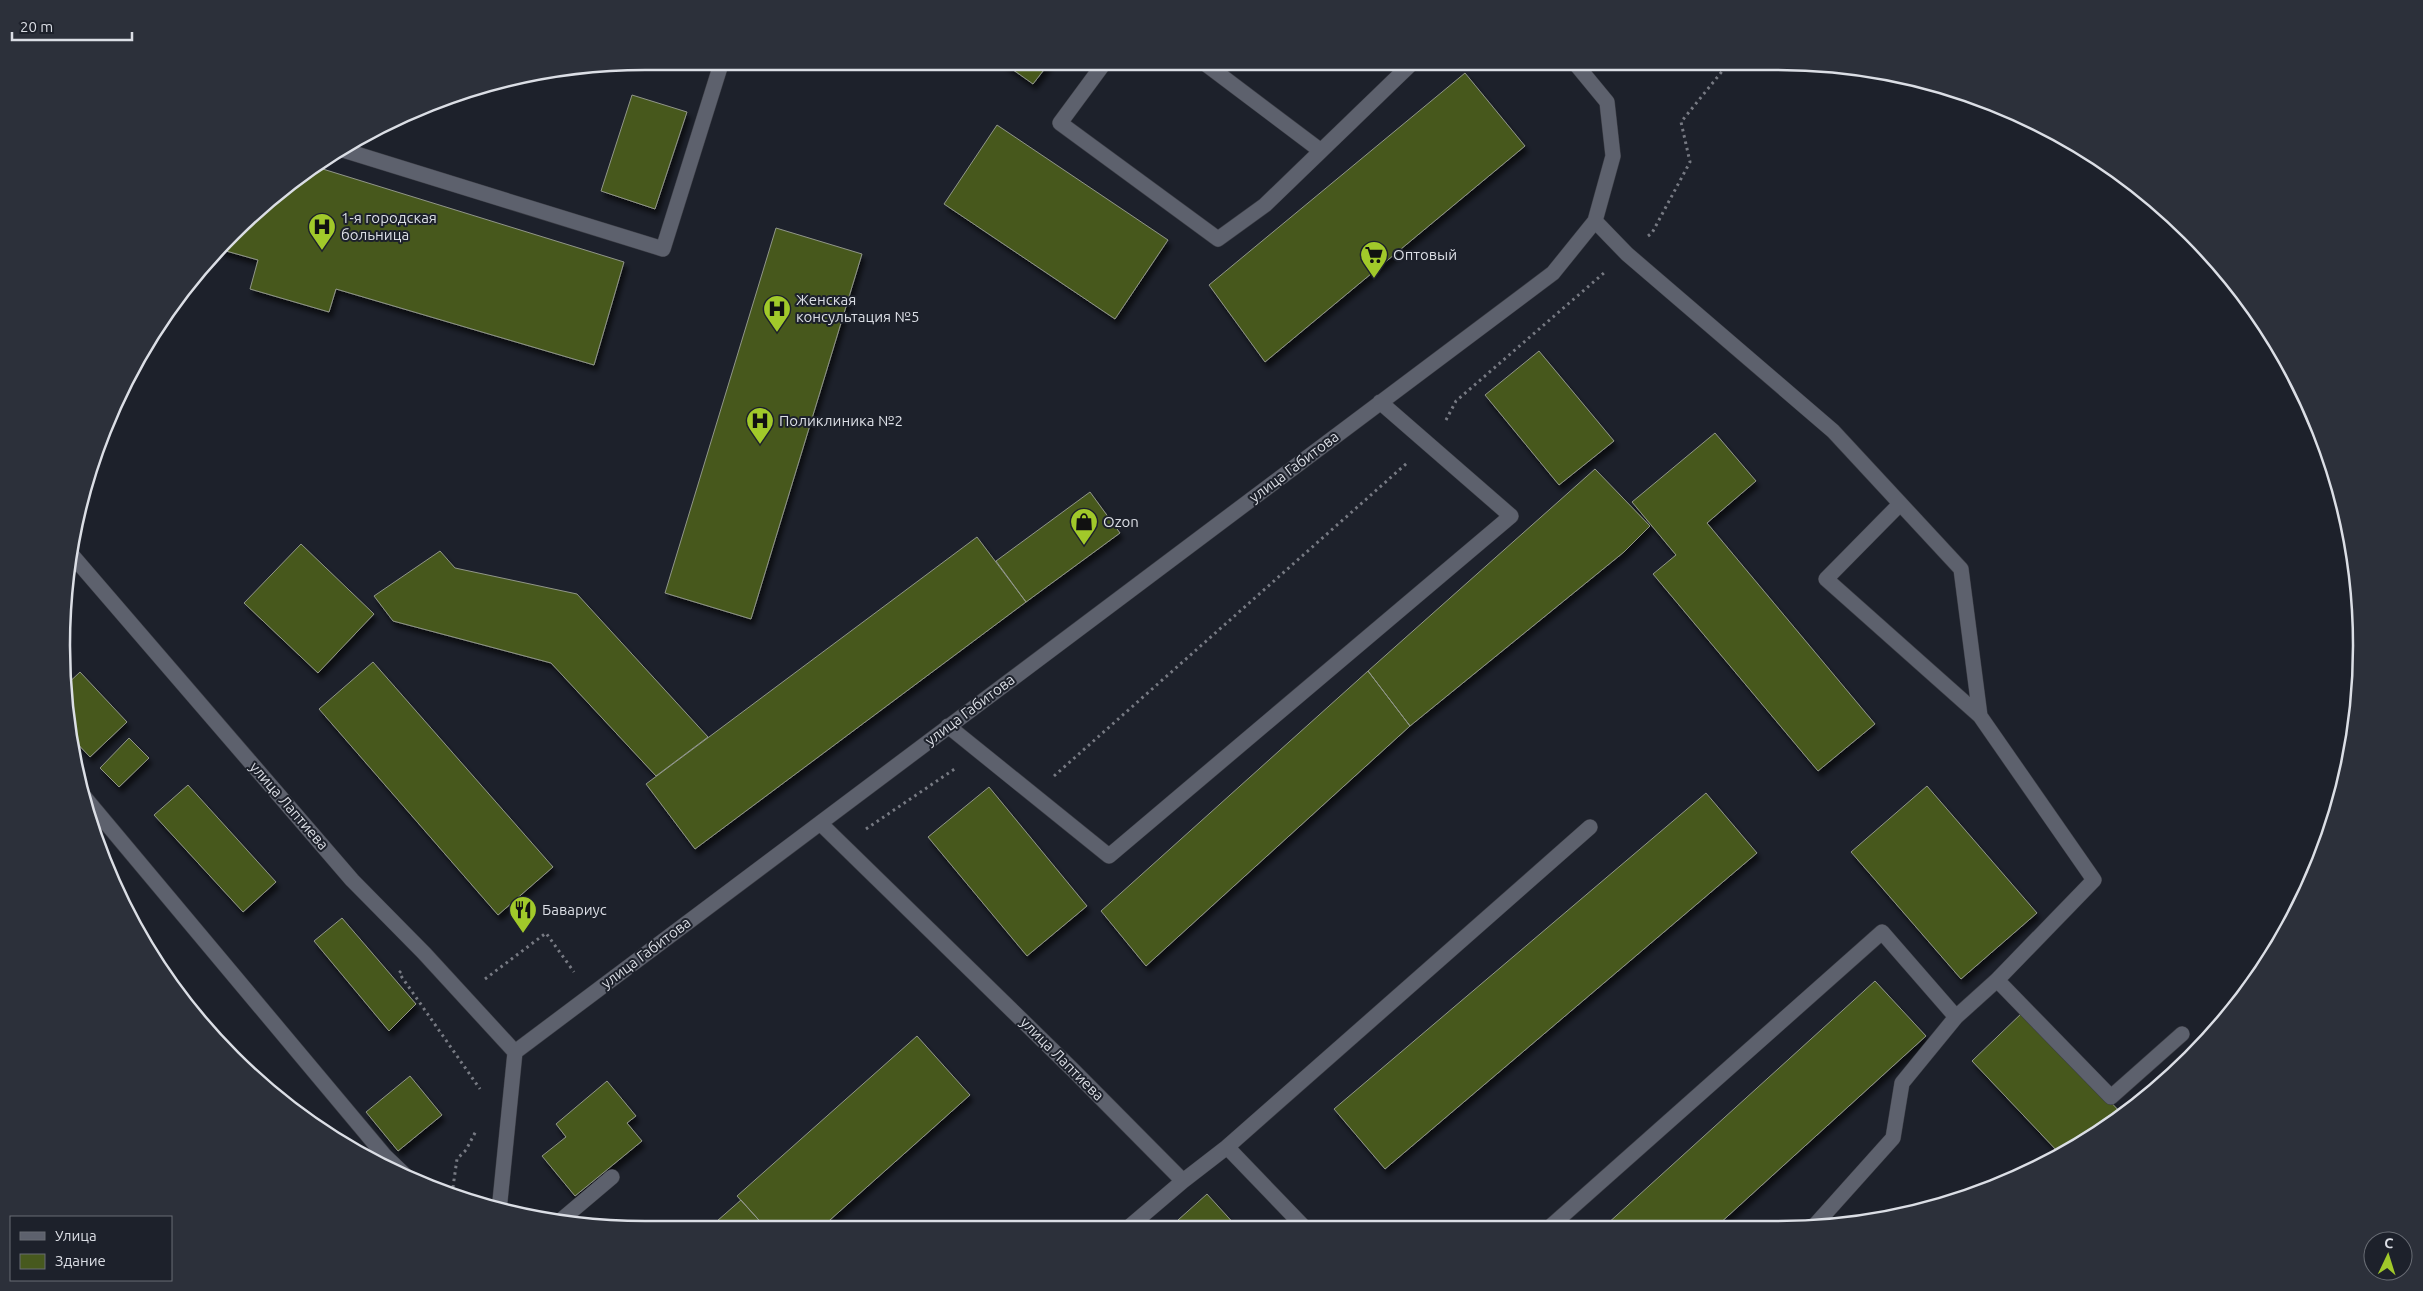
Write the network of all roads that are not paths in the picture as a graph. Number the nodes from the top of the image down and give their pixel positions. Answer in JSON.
{"nodes":[{"id":1,"x":719,"y":70,"type":"edge"},
{"id":2,"x":1099,"y":70,"type":"edge"},
{"id":3,"x":1214,"y":70,"type":"edge"},
{"id":4,"x":1405,"y":70,"type":"edge"},
{"id":5,"x":1581,"y":70,"type":"edge"},
{"id":6,"x":1321,"y":151,"type":"junction"},
{"id":7,"x":350,"y":152,"type":"edge"},
{"id":8,"x":1594,"y":221,"type":"junction"},
{"id":9,"x":1380,"y":402,"type":"junction"},
{"id":10,"x":1900,"y":504,"type":"junction"},
{"id":11,"x":77,"y":560,"type":"edge"},
{"id":12,"x":1980,"y":716,"type":"junction"},
{"id":13,"x":948,"y":726,"type":"junction"},
{"id":14,"x":95,"y":809,"type":"edge"},
{"id":15,"x":820,"y":823,"type":"junction"},
{"id":16,"x":1590,"y":827,"type":"dead end"},
{"id":17,"x":1997,"y":980,"type":"junction"},
{"id":18,"x":1956,"y":1016,"type":"junction"},
{"id":19,"x":2182,"y":1034,"type":"dead end"},
{"id":20,"x":515,"y":1052,"type":"junction"},
{"id":21,"x":1227,"y":1147,"type":"junction"},
{"id":22,"x":392,"y":1162,"type":"edge"},
{"id":23,"x":612,"y":1177,"type":"dead end"},
{"id":24,"x":1183,"y":1181,"type":"junction"},
{"id":25,"x":500,"y":1202,"type":"edge"},
{"id":26,"x":567,"y":1215,"type":"edge"},
{"id":27,"x":1820,"y":1219,"type":"edge"},
{"id":28,"x":1135,"y":1221,"type":"edge"},
{"id":29,"x":1298,"y":1221,"type":"edge"},
{"id":30,"x":1557,"y":1221,"type":"edge"}],
"edges":[{"from":1,"to":7,"type":"street"},
{"from":2,"to":6,"type":"street"},
{"from":3,"to":6,"type":"street"},
{"from":4,"to":6,"type":"street"},
{"from":5,"to":8,"type":"street"},
{"from":8,"to":9,"type":"street","name":"улица Габитова"},
{"from":8,"to":10,"type":"street"},
{"from":9,"to":13,"type":"street","name":"улица Габитова"},
{"from":9,"to":13,"type":"street"},
{"from":10,"to":12,"type":"street"},
{"from":10,"to":12,"type":"street"},
{"from":11,"to":20,"type":"street","name":"улица Лаптиева"},
{"from":12,"to":17,"type":"street"},
{"from":13,"to":15,"type":"street","name":"улица Габитова"},
{"from":14,"to":22,"type":"street"},
{"from":15,"to":20,"type":"street","name":"улица Габитова"},
{"from":15,"to":24,"type":"street","name":"улица Лаптиева"},
{"from":16,"to":21,"type":"street"},
{"from":17,"to":18,"type":"street"},
{"from":17,"to":19,"type":"street"},
{"from":18,"to":27,"type":"street"},
{"from":18,"to":30,"type":"street"},
{"from":20,"to":25,"type":"street"},
{"from":21,"to":24,"type":"street"},
{"from":21,"to":29,"type":"street"},
{"from":23,"to":26,"type":"street"},
{"from":24,"to":28,"type":"street"}]}
